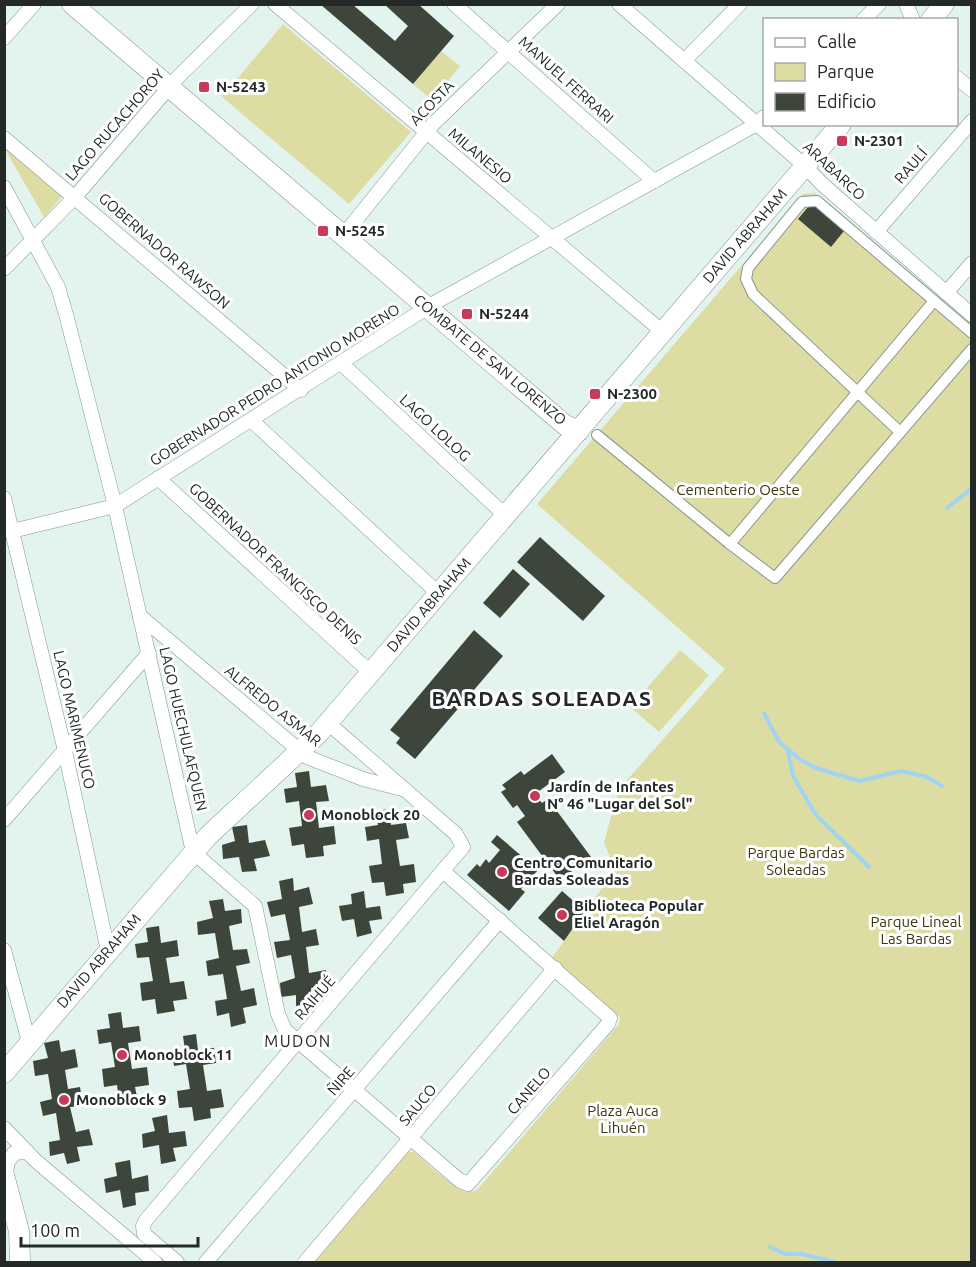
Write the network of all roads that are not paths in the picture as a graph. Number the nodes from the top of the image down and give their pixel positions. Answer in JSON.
{"nodes":[{"id":1,"x":34,"y":4,"type":"edge"},
{"id":2,"x":72,"y":4,"type":"edge"},
{"id":3,"x":88,"y":4,"type":"edge"},
{"id":4,"x":252,"y":4,"type":"edge"},
{"id":5,"x":275,"y":4,"type":"edge"},
{"id":6,"x":454,"y":4,"type":"edge"},
{"id":7,"x":558,"y":4,"type":"edge"},
{"id":8,"x":619,"y":4,"type":"edge"},
{"id":9,"x":740,"y":4,"type":"edge"},
{"id":10,"x":879,"y":4,"type":"edge"},
{"id":11,"x":906,"y":4,"type":"edge"},
{"id":12,"x":944,"y":4,"type":"edge"},
{"id":13,"x":865,"y":18,"type":"edge"},
{"id":14,"x":912,"y":18,"type":"edge"},
{"id":15,"x":933,"y":18,"type":"edge"},
{"id":16,"x":4,"y":38,"type":"edge"},
{"id":17,"x":509,"y":51,"type":"junction"},
{"id":18,"x":684,"y":61,"type":"junction"},
{"id":19,"x":958,"y":78,"type":"edge"},
{"id":20,"x":173,"y":83,"type":"junction"},
{"id":21,"x":972,"y":90,"type":"edge"},
{"id":22,"x":761,"y":121,"type":"edge"},
{"id":23,"x":972,"y":122,"type":"edge"},
{"id":24,"x":766,"y":126,"type":"edge"},
{"id":25,"x":839,"y":126,"type":"edge"},
{"id":26,"x":426,"y":131,"type":"junction"},
{"id":27,"x":4,"y":138,"type":"edge"},
{"id":28,"x":805,"y":166,"type":"junction"},
{"id":29,"x":654,"y":180,"type":"junction"},
{"id":30,"x":4,"y":187,"type":"edge"},
{"id":31,"x":75,"y":196,"type":"junction"},
{"id":32,"x":346,"y":232,"type":"junction"},
{"id":33,"x":876,"y":232,"type":"junction"},
{"id":34,"x":553,"y":239,"type":"junction"},
{"id":35,"x":33,"y":240,"type":"junction"},
{"id":36,"x":972,"y":263,"type":"edge"},
{"id":37,"x":4,"y":269,"type":"edge"},
{"id":38,"x":940,"y":297,"type":"junction"},
{"id":39,"x":431,"y":305,"type":"junction"},
{"id":40,"x":972,"y":315,"type":"edge"},
{"id":41,"x":663,"y":332,"type":"junction"},
{"id":42,"x":972,"y":333,"type":"edge"},
{"id":43,"x":972,"y":349,"type":"edge"},
{"id":44,"x":342,"y":364,"type":"junction"},
{"id":45,"x":301,"y":390,"type":"junction"},
{"id":46,"x":858,"y":392,"type":"junction"},
{"id":47,"x":251,"y":420,"type":"junction"},
{"id":48,"x":900,"y":432,"type":"junction"},
{"id":49,"x":588,"y":433,"type":"junction"},
{"id":50,"x":158,"y":478,"type":"junction"},
{"id":51,"x":4,"y":498,"type":"edge"},
{"id":52,"x":115,"y":506,"type":"junction"},
{"id":53,"x":506,"y":516,"type":"junction"},
{"id":54,"x":12,"y":531,"type":"junction"},
{"id":55,"x":729,"y":544,"type":"junction"},
{"id":56,"x":439,"y":594,"type":"junction"},
{"id":57,"x":140,"y":616,"type":"junction"},
{"id":58,"x":149,"y":653,"type":"junction"},
{"id":59,"x":370,"y":673,"type":"junction"},
{"id":60,"x":328,"y":723,"type":"junction"},
{"id":61,"x":64,"y":751,"type":"junction"},
{"id":62,"x":300,"y":753,"type":"junction"},
{"id":63,"x":404,"y":789,"type":"junction"},
{"id":64,"x":4,"y":820,"type":"edge"},
{"id":65,"x":462,"y":843,"type":"joint"},
{"id":66,"x":193,"y":852,"type":"junction"},
{"id":67,"x":444,"y":872,"type":"junction"},
{"id":68,"x":500,"y":920,"type":"junction"},
{"id":69,"x":4,"y":950,"type":"edge"},
{"id":70,"x":108,"y":951,"type":"junction"},
{"id":71,"x":555,"y":968,"type":"junction"},
{"id":72,"x":29,"y":1042,"type":"junction"},
{"id":73,"x":298,"y":1042,"type":"junction"},
{"id":74,"x":4,"y":1073,"type":"edge"},
{"id":75,"x":354,"y":1090,"type":"junction"},
{"id":76,"x":4,"y":1128,"type":"edge"},
{"id":77,"x":411,"y":1138,"type":"junction"},
{"id":78,"x":27,"y":1152,"type":"junction"},
{"id":79,"x":5,"y":1176,"type":"edge"},
{"id":80,"x":150,"y":1261,"type":"edge"},
{"id":81,"x":20,"y":1263,"type":"edge"},
{"id":82,"x":177,"y":1263,"type":"edge"},
{"id":83,"x":206,"y":1263,"type":"edge"},
{"id":84,"x":305,"y":1263,"type":"edge"}],
"edges":[{"from":1,"to":16,"type":"street"},
{"from":2,"to":20,"type":"main road","name":"COMBATE DE SAN LORENZO"},
{"from":3,"to":20,"type":"main road","name":"COMBATE DE SAN LORENZO"},
{"from":4,"to":20,"type":"street","name":"LAGO RUCACHOROY"},
{"from":5,"to":26,"type":"street","name":"MILANESIO"},
{"from":6,"to":17,"type":"street","name":"MANUEL FERRARI"},
{"from":7,"to":17,"type":"street","name":"ACOSTA"},
{"from":8,"to":18,"type":"street","name":"ARABARCO"},
{"from":9,"to":18,"type":"street"},
{"from":10,"to":13,"type":"street"},
{"from":11,"to":14,"type":"street"},
{"from":12,"to":15,"type":"main road"},
{"from":17,"to":26,"type":"street","name":"ACOSTA"},
{"from":17,"to":29,"type":"street","name":"MANUEL FERRARI"},
{"from":18,"to":22,"type":"street","name":"ARABARCO"},
{"from":19,"to":21,"type":"street"},
{"from":20,"to":31,"type":"street","name":"LAGO RUCACHOROY"},
{"from":20,"to":32,"type":"main road","name":"COMBATE DE SAN LORENZO"},
{"from":22,"to":29,"type":"street","name":"GOBERNADOR PEDRO ANTONIO MORENO"},
{"from":23,"to":33,"type":"street","name":"RAULÍ"},
{"from":24,"to":28,"type":"street","name":"ARABARCO"},
{"from":25,"to":28,"type":"main road","name":"DAVID ABRAHAM"},
{"from":26,"to":32,"type":"street","name":"ACOSTA"},
{"from":26,"to":34,"type":"street","name":"MILANESIO"},
{"from":27,"to":31,"type":"street","name":"GOBERNADOR RAWSON"},
{"from":28,"to":33,"type":"street","name":"ARABARCO"},
{"from":28,"to":41,"type":"main road","name":"DAVID ABRAHAM"},
{"from":29,"to":34,"type":"street","name":"GOBERNADOR PEDRO ANTONIO MORENO"},
{"from":30,"to":35,"type":"street","name":"LAGO HUECHULAFQUEN"},
{"from":31,"to":35,"type":"street","name":"LAGO RUCACHOROY"},
{"from":31,"to":45,"type":"street","name":"GOBERNADOR RAWSON"},
{"from":32,"to":39,"type":"main road","name":"COMBATE DE SAN LORENZO"},
{"from":33,"to":38,"type":"street","name":"ARABARCO"},
{"from":34,"to":39,"type":"street","name":"GOBERNADOR PEDRO ANTONIO MORENO"},
{"from":34,"to":41,"type":"street","name":"MILANESIO"},
{"from":35,"to":37,"type":"street","name":"LAGO RUCACHOROY"},
{"from":35,"to":52,"type":"street","name":"LAGO HUECHULAFQUEN"},
{"from":36,"to":38,"type":"street"},
{"from":38,"to":40,"type":"street","name":"ARABARCO"},
{"from":38,"to":42,"type":"street"},
{"from":38,"to":46,"type":"street"},
{"from":38,"to":46,"type":"street"},
{"from":39,"to":44,"type":"street","name":"GOBERNADOR PEDRO ANTONIO MORENO"},
{"from":39,"to":49,"type":"main road","name":"COMBATE DE SAN LORENZO"},
{"from":41,"to":49,"type":"main road","name":"DAVID ABRAHAM"},
{"from":43,"to":48,"type":"street"},
{"from":44,"to":45,"type":"street","name":"GOBERNADOR PEDRO ANTONIO MORENO"},
{"from":44,"to":53,"type":"street","name":"LAGO LOLOG"},
{"from":45,"to":47,"type":"street","name":"GOBERNADOR PEDRO ANTONIO MORENO"},
{"from":46,"to":48,"type":"street"},
{"from":46,"to":55,"type":"street"},
{"from":47,"to":50,"type":"street","name":"GOBERNADOR PEDRO ANTONIO MORENO"},
{"from":47,"to":56,"type":"street"},
{"from":48,"to":55,"type":"street"},
{"from":49,"to":53,"type":"main road","name":"DAVID ABRAHAM"},
{"from":49,"to":55,"type":"street"},
{"from":50,"to":52,"type":"street","name":"GOBERNADOR PEDRO ANTONIO MORENO"},
{"from":50,"to":59,"type":"street","name":"GOBERNADOR FRANCISCO DENIS"},
{"from":51,"to":54,"type":"street","name":"LAGO MARIMENUCO"},
{"from":52,"to":54,"type":"street","name":"GOBERNADOR PEDRO ANTONIO MORENO"},
{"from":52,"to":57,"type":"street","name":"LAGO HUECHULAFQUEN"},
{"from":53,"to":56,"type":"main road","name":"DAVID ABRAHAM"},
{"from":54,"to":61,"type":"street","name":"LAGO MARIMENUCO"},
{"from":56,"to":59,"type":"main road","name":"DAVID ABRAHAM"},
{"from":57,"to":58,"type":"street","name":"LAGO HUECHULAFQUEN"},
{"from":57,"to":62,"type":"street","name":"ALFREDO ASMAR"},
{"from":58,"to":61,"type":"street"},
{"from":58,"to":66,"type":"street","name":"LAGO HUECHULAFQUEN"},
{"from":59,"to":60,"type":"main road","name":"DAVID ABRAHAM"},
{"from":60,"to":62,"type":"main road","name":"DAVID ABRAHAM"},
{"from":60,"to":63,"type":"street","name":"ALFREDO ASMAR"},
{"from":61,"to":64,"type":"street"},
{"from":61,"to":70,"type":"street","name":"LAGO MARIMENUCO"},
{"from":62,"to":63,"type":"street","name":"ALFREDO ASMAR"},
{"from":62,"to":66,"type":"main road","name":"DAVID ABRAHAM"},
{"from":63,"to":65,"type":"street","name":"ALFREDO ASMAR"},
{"from":65,"to":67,"type":"street","name":"RAIHUÉ"},
{"from":66,"to":70,"type":"main road","name":"DAVID ABRAHAM"},
{"from":66,"to":73,"type":"street"},
{"from":67,"to":68,"type":"street"},
{"from":67,"to":73,"type":"street","name":"RAIHUÉ"},
{"from":68,"to":71,"type":"street"},
{"from":68,"to":75,"type":"street","name":"ÑIRE"},
{"from":69,"to":72,"type":"street"},
{"from":70,"to":72,"type":"main road","name":"DAVID ABRAHAM"},
{"from":71,"to":77,"type":"street","name":"SAUCO"},
{"from":71,"to":77,"type":"street","name":"CANELO"},
{"from":72,"to":74,"type":"main road","name":"DAVID ABRAHAM"},
{"from":73,"to":75,"type":"street"},
{"from":73,"to":82,"type":"street","name":"RAIHUÉ"},
{"from":75,"to":77,"type":"street"},
{"from":75,"to":83,"type":"street","name":"ÑIRE"},
{"from":76,"to":78,"type":"street"},
{"from":77,"to":84,"type":"street","name":"SAUCO"},
{"from":78,"to":79,"type":"street"},
{"from":78,"to":80,"type":"street"},
{"from":79,"to":81,"type":"main road"}]}
